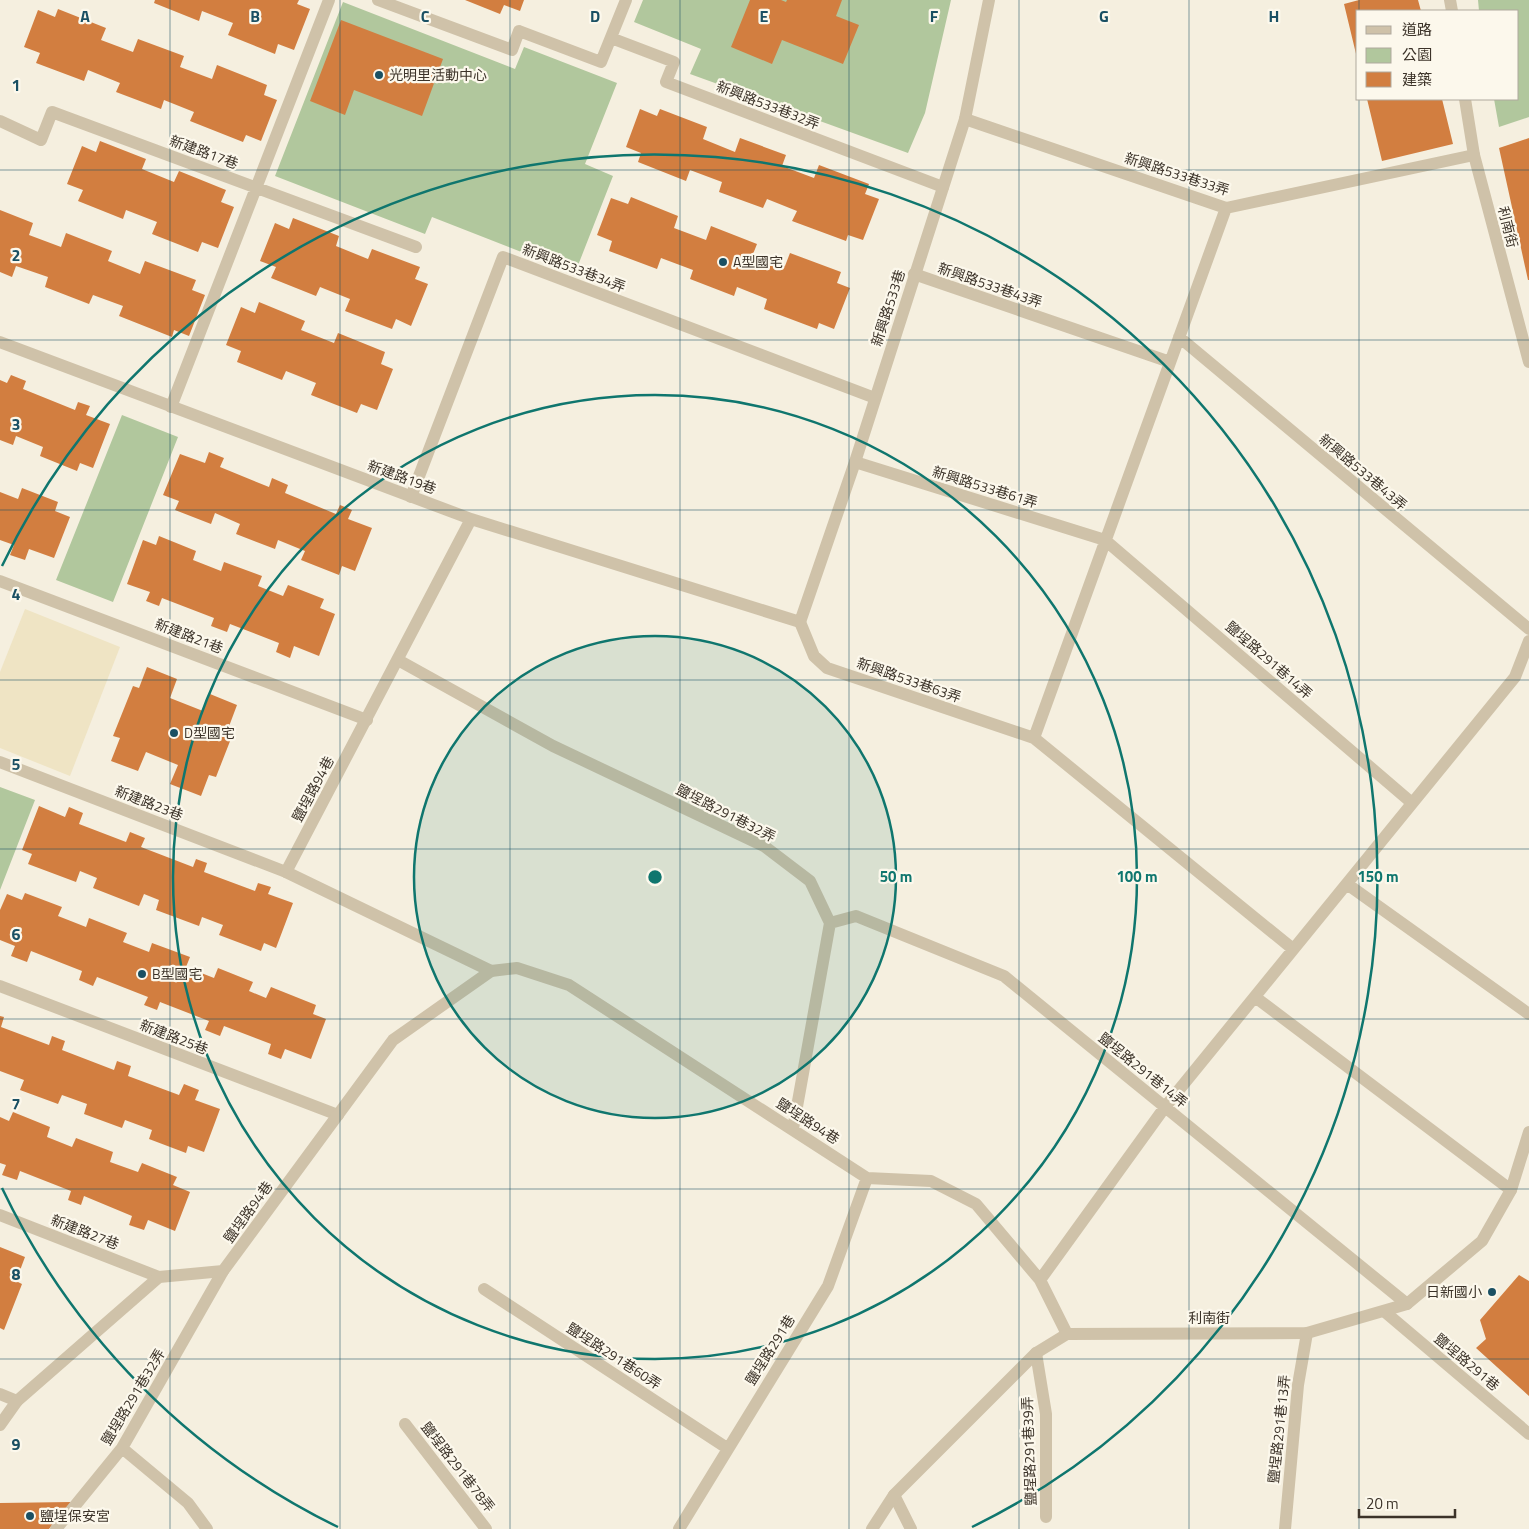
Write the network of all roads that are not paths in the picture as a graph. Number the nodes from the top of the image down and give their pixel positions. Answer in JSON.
{"nodes":[{"id":1,"x":328,"y":0,"type":"edge"},
{"id":2,"x":378,"y":0,"type":"edge"},
{"id":3,"x":626,"y":0,"type":"edge"},
{"id":4,"x":989,"y":0,"type":"edge"},
{"id":5,"x":611,"y":38,"type":"junction"},
{"id":6,"x":1466,"y":100,"type":"edge"},
{"id":7,"x":965,"y":119,"type":"junction"},
{"id":8,"x":0,"y":121,"type":"edge"},
{"id":9,"x":1474,"y":155,"type":"junction"},
{"id":10,"x":943,"y":187,"type":"junction"},
{"id":11,"x":256,"y":188,"type":"junction"},
{"id":12,"x":1226,"y":208,"type":"junction"},
{"id":13,"x":416,"y":247,"type":"dead end"},
{"id":14,"x":914,"y":274,"type":"junction"},
{"id":15,"x":1179,"y":337,"type":"junction"},
{"id":16,"x":0,"y":342,"type":"edge"},
{"id":17,"x":1170,"y":362,"type":"junction"},
{"id":18,"x":1529,"y":362,"type":"edge"},
{"id":19,"x":875,"y":398,"type":"junction"},
{"id":20,"x":171,"y":407,"type":"junction"},
{"id":21,"x":855,"y":462,"type":"junction"},
{"id":22,"x":412,"y":497,"type":"junction"},
{"id":23,"x":471,"y":519,"type":"junction"},
{"id":24,"x":1105,"y":540,"type":"junction"},
{"id":25,"x":0,"y":581,"type":"edge"},
{"id":26,"x":800,"y":622,"type":"junction"},
{"id":27,"x":1529,"y":629,"type":"edge"},
{"id":28,"x":1529,"y":641,"type":"edge"},
{"id":29,"x":398,"y":660,"type":"junction"},
{"id":30,"x":367,"y":720,"type":"junction"},
{"id":31,"x":1034,"y":738,"type":"junction"},
{"id":32,"x":0,"y":762,"type":"edge"},
{"id":33,"x":1412,"y":803,"type":"junction"},
{"id":34,"x":286,"y":872,"type":"junction"},
{"id":35,"x":1347,"y":884,"type":"junction"},
{"id":36,"x":830,"y":923,"type":"junction"},
{"id":37,"x":1293,"y":950,"type":"junction"},
{"id":38,"x":491,"y":971,"type":"junction"},
{"id":39,"x":0,"y":986,"type":"edge"},
{"id":40,"x":1255,"y":996,"type":"junction"},
{"id":41,"x":1529,"y":1014,"type":"edge"},
{"id":42,"x":1165,"y":1107,"type":"junction"},
{"id":43,"x":338,"y":1115,"type":"junction"},
{"id":44,"x":793,"y":1129,"type":"junction"},
{"id":45,"x":1529,"y":1132,"type":"edge"},
{"id":46,"x":867,"y":1178,"type":"junction"},
{"id":47,"x":1511,"y":1190,"type":"junction"},
{"id":48,"x":0,"y":1215,"type":"edge"},
{"id":49,"x":223,"y":1271,"type":"junction"},
{"id":50,"x":159,"y":1277,"type":"junction"},
{"id":51,"x":1040,"y":1280,"type":"junction"},
{"id":52,"x":484,"y":1289,"type":"dead end"},
{"id":53,"x":1407,"y":1304,"type":"junction"},
{"id":54,"x":1385,"y":1312,"type":"junction"},
{"id":55,"x":1307,"y":1333,"type":"junction"},
{"id":56,"x":1066,"y":1334,"type":"junction"},
{"id":57,"x":1036,"y":1353,"type":"junction"},
{"id":58,"x":0,"y":1394,"type":"edge"},
{"id":59,"x":17,"y":1401,"type":"junction"},
{"id":60,"x":405,"y":1424,"type":"dead end"},
{"id":61,"x":0,"y":1425,"type":"edge"},
{"id":62,"x":1529,"y":1434,"type":"edge"},
{"id":63,"x":122,"y":1448,"type":"junction"},
{"id":64,"x":728,"y":1448,"type":"junction"},
{"id":65,"x":894,"y":1495,"type":"junction"},
{"id":66,"x":1046,"y":1517,"type":"dead end"},
{"id":67,"x":56,"y":1529,"type":"edge"},
{"id":68,"x":208,"y":1529,"type":"edge"},
{"id":69,"x":486,"y":1529,"type":"edge"},
{"id":70,"x":679,"y":1529,"type":"edge"},
{"id":71,"x":872,"y":1529,"type":"edge"},
{"id":72,"x":911,"y":1529,"type":"edge"},
{"id":73,"x":1285,"y":1529,"type":"edge"}],
"edges":[{"from":1,"to":11,"type":"street"},
{"from":2,"to":5,"type":"street"},
{"from":3,"to":5,"type":"street"},
{"from":4,"to":7,"type":"street","name":"新興路533巷"},
{"from":5,"to":10,"type":"street","name":"新興路533巷32弄"},
{"from":6,"to":9,"type":"street","name":"利南街"},
{"from":7,"to":10,"type":"street","name":"新興路533巷"},
{"from":7,"to":12,"type":"street","name":"新興路533巷33弄"},
{"from":8,"to":11,"type":"street","name":"新建路17巷"},
{"from":9,"to":12,"type":"street","name":"新興路533巷33弄"},
{"from":9,"to":18,"type":"street","name":"利南街"},
{"from":10,"to":14,"type":"street","name":"新興路533巷"},
{"from":11,"to":13,"type":"street","name":"新建路17巷"},
{"from":11,"to":20,"type":"street"},
{"from":12,"to":15,"type":"street"},
{"from":14,"to":17,"type":"street","name":"新興路533巷43弄"},
{"from":14,"to":19,"type":"street","name":"新興路533巷"},
{"from":15,"to":17,"type":"street"},
{"from":15,"to":27,"type":"street","name":"新興路533巷43弄"},
{"from":16,"to":20,"type":"street","name":"新建路19巷"},
{"from":17,"to":24,"type":"street"},
{"from":19,"to":21,"type":"street","name":"新興路533巷"},
{"from":19,"to":22,"type":"street","name":"新興路533巷34弄"},
{"from":20,"to":22,"type":"street","name":"新建路19巷"},
{"from":21,"to":24,"type":"street","name":"新興路533巷61弄"},
{"from":21,"to":26,"type":"street","name":"新興路533巷"},
{"from":22,"to":23,"type":"street","name":"新建路19巷"},
{"from":23,"to":26,"type":"street","name":"新建路19巷"},
{"from":23,"to":29,"type":"street","name":"鹽埕路94巷"},
{"from":24,"to":31,"type":"street"},
{"from":24,"to":33,"type":"street","name":"鹽埕路291巷14弄"},
{"from":25,"to":30,"type":"street","name":"新建路21巷"},
{"from":26,"to":31,"type":"street","name":"新興路533巷63弄"},
{"from":28,"to":33,"type":"street"},
{"from":29,"to":30,"type":"street","name":"鹽埕路94巷"},
{"from":29,"to":36,"type":"street","name":"鹽埕路291巷32弄"},
{"from":30,"to":34,"type":"street","name":"鹽埕路94巷"},
{"from":31,"to":37,"type":"street"},
{"from":32,"to":34,"type":"street","name":"新建路23巷"},
{"from":33,"to":35,"type":"street"},
{"from":34,"to":38,"type":"street"},
{"from":35,"to":37,"type":"street"},
{"from":35,"to":41,"type":"street"},
{"from":36,"to":42,"type":"street","name":"鹽埕路291巷14弄"},
{"from":36,"to":44,"type":"street"},
{"from":37,"to":40,"type":"street"},
{"from":38,"to":43,"type":"street","name":"鹽埕路94巷"},
{"from":38,"to":44,"type":"street","name":"鹽埕路94巷"},
{"from":39,"to":43,"type":"street","name":"新建路25巷"},
{"from":40,"to":42,"type":"street"},
{"from":40,"to":47,"type":"street"},
{"from":42,"to":51,"type":"street"},
{"from":42,"to":53,"type":"street","name":"鹽埕路291巷14弄"},
{"from":43,"to":49,"type":"street","name":"鹽埕路94巷"},
{"from":44,"to":46,"type":"street","name":"鹽埕路94巷"},
{"from":45,"to":47,"type":"street","name":"利南街"},
{"from":46,"to":51,"type":"street"},
{"from":46,"to":64,"type":"street","name":"鹽埕路291巷"},
{"from":47,"to":53,"type":"street","name":"利南街"},
{"from":48,"to":50,"type":"street","name":"新建路27巷"},
{"from":49,"to":50,"type":"street"},
{"from":49,"to":63,"type":"street","name":"鹽埕路291巷32弄"},
{"from":50,"to":59,"type":"street"},
{"from":51,"to":56,"type":"street"},
{"from":52,"to":64,"type":"street","name":"鹽埕路291巷60弄"},
{"from":53,"to":54,"type":"street","name":"利南街"},
{"from":54,"to":55,"type":"street","name":"利南街"},
{"from":54,"to":62,"type":"street","name":"鹽埕路291巷"},
{"from":55,"to":56,"type":"street","name":"利南街"},
{"from":55,"to":73,"type":"street","name":"鹽埕路291巷13弄"},
{"from":56,"to":57,"type":"street"},
{"from":57,"to":65,"type":"street"},
{"from":57,"to":66,"type":"street","name":"鹽埕路291巷39弄"},
{"from":58,"to":59,"type":"street"},
{"from":59,"to":61,"type":"street"},
{"from":60,"to":69,"type":"street","name":"鹽埕路291巷78弄"},
{"from":63,"to":67,"type":"street","name":"鹽埕路291巷32弄"},
{"from":63,"to":68,"type":"street"},
{"from":64,"to":70,"type":"street","name":"鹽埕路291巷"},
{"from":65,"to":71,"type":"street"},
{"from":65,"to":72,"type":"street"}]}
